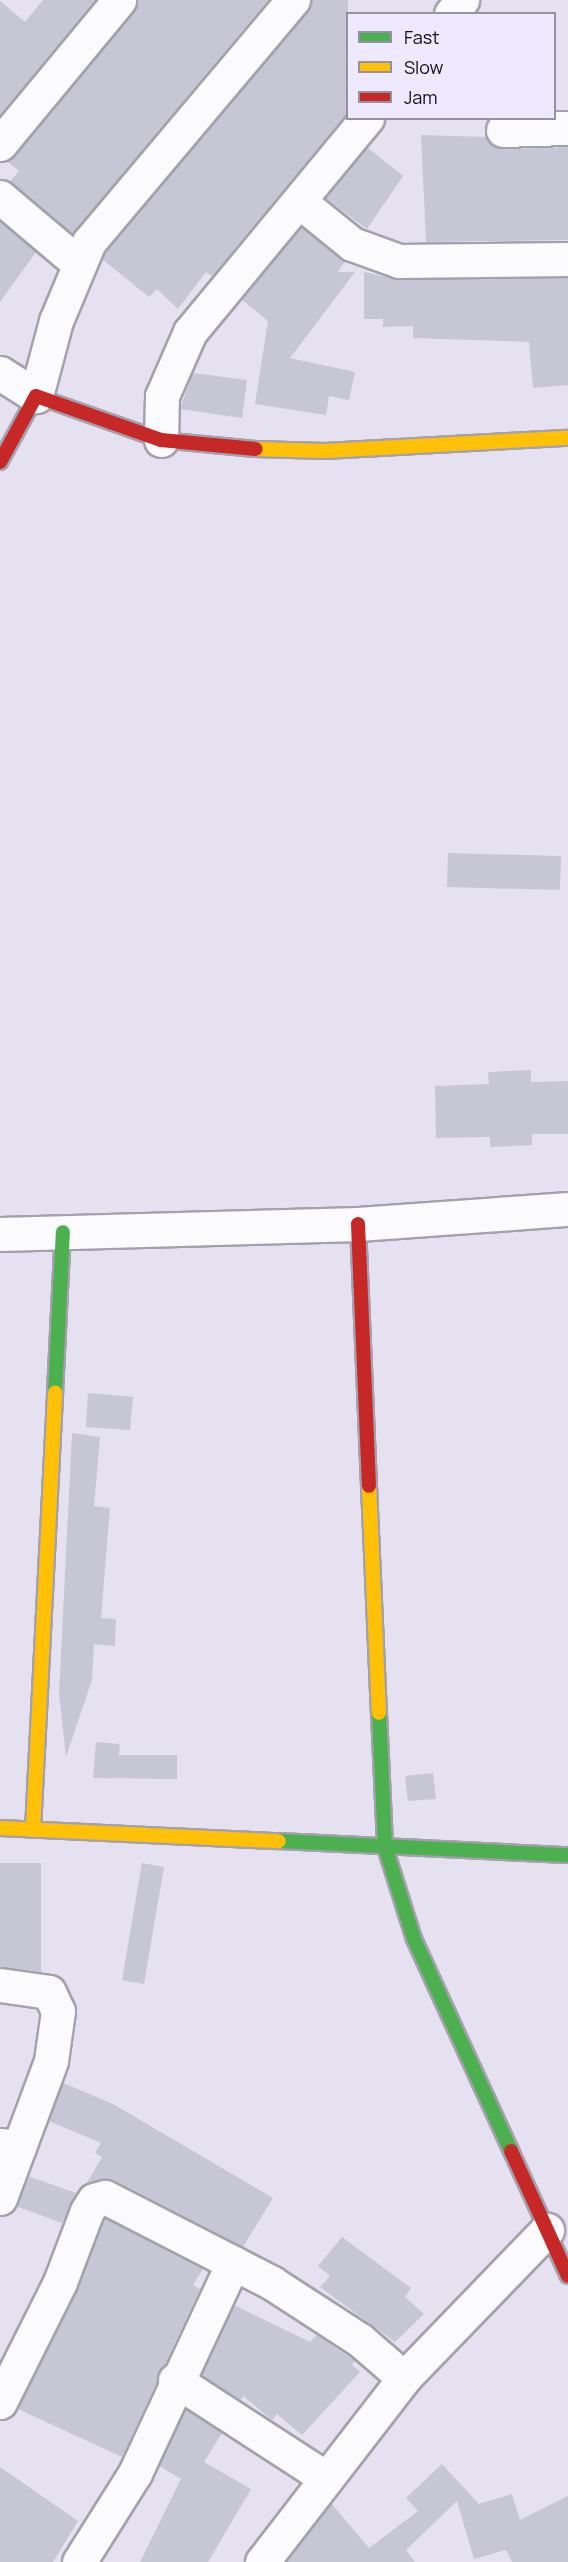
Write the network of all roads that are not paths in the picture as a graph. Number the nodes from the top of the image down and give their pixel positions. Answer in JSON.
{"nodes":[{"id":1,"x":119,"y":0,"type":"edge"},
{"id":2,"x":293,"y":0,"type":"edge"},
{"id":3,"x":462,"y":0,"type":"edge"},
{"id":4,"x":453,"y":12,"type":"edge"},
{"id":5,"x":365,"y":120,"type":"edge"},
{"id":6,"x":568,"y":128,"type":"edge"},
{"id":7,"x":503,"y":130,"type":"dead end"},
{"id":8,"x":0,"y":144,"type":"edge"},
{"id":9,"x":0,"y":197,"type":"edge"},
{"id":10,"x":300,"y":202,"type":"junction"},
{"id":11,"x":568,"y":259,"type":"edge"},
{"id":12,"x":78,"y":263,"type":"junction"},
{"id":13,"x":0,"y":373,"type":"edge"},
{"id":14,"x":36,"y":396,"type":"junction"},
{"id":15,"x":568,"y":438,"type":"edge"},
{"id":16,"x":161,"y":440,"type":"junction"},
{"id":17,"x":0,"y":462,"type":"edge"},
{"id":18,"x":568,"y":1209,"type":"edge"},
{"id":19,"x":358,"y":1224,"type":"junction"},
{"id":20,"x":63,"y":1232,"type":"junction"},
{"id":21,"x":0,"y":1234,"type":"edge"},
{"id":22,"x":0,"y":1828,"type":"edge"},
{"id":23,"x":33,"y":1830,"type":"junction"},
{"id":24,"x":386,"y":1847,"type":"junction"},
{"id":25,"x":568,"y":1855,"type":"edge"},
{"id":26,"x":0,"y":1985,"type":"edge"},
{"id":27,"x":9,"y":2146,"type":"edge"},
{"id":28,"x":0,"y":2198,"type":"edge"},
{"id":29,"x":547,"y":2230,"type":"junction"},
{"id":30,"x":233,"y":2264,"type":"junction"},
{"id":31,"x":568,"y":2276,"type":"edge"},
{"id":32,"x":404,"y":2378,"type":"junction"},
{"id":33,"x":175,"y":2380,"type":"junction"},
{"id":34,"x":0,"y":2402,"type":"edge"},
{"id":35,"x":326,"y":2478,"type":"junction"},
{"id":36,"x":79,"y":2562,"type":"edge"},
{"id":37,"x":262,"y":2562,"type":"edge"}],
"edges":[{"from":1,"to":8,"type":"street"},
{"from":2,"to":12,"type":"street"},
{"from":3,"to":4,"type":"street"},
{"from":5,"to":10,"type":"street"},
{"from":6,"to":7,"type":"street"},
{"from":9,"to":12,"type":"street"},
{"from":10,"to":11,"type":"street"},
{"from":10,"to":16,"type":"street"},
{"from":12,"to":14,"type":"street"},
{"from":13,"to":14,"type":"street"},
{"from":14,"to":16,"type":"main road"},
{"from":14,"to":17,"type":"main road"},
{"from":15,"to":16,"type":"main road"},
{"from":18,"to":19,"type":"street"},
{"from":19,"to":20,"type":"street"},
{"from":19,"to":24,"type":"main road"},
{"from":20,"to":21,"type":"street"},
{"from":20,"to":23,"type":"main road"},
{"from":22,"to":23,"type":"main road"},
{"from":23,"to":24,"type":"main road"},
{"from":24,"to":25,"type":"main road"},
{"from":24,"to":29,"type":"main road"},
{"from":26,"to":27,"type":"street"},
{"from":27,"to":28,"type":"street"},
{"from":29,"to":31,"type":"main road"},
{"from":29,"to":32,"type":"street"},
{"from":30,"to":32,"type":"street"},
{"from":30,"to":33,"type":"street"},
{"from":30,"to":34,"type":"street"},
{"from":32,"to":35,"type":"street"},
{"from":33,"to":35,"type":"street"},
{"from":33,"to":36,"type":"street"},
{"from":35,"to":37,"type":"street"}]}
